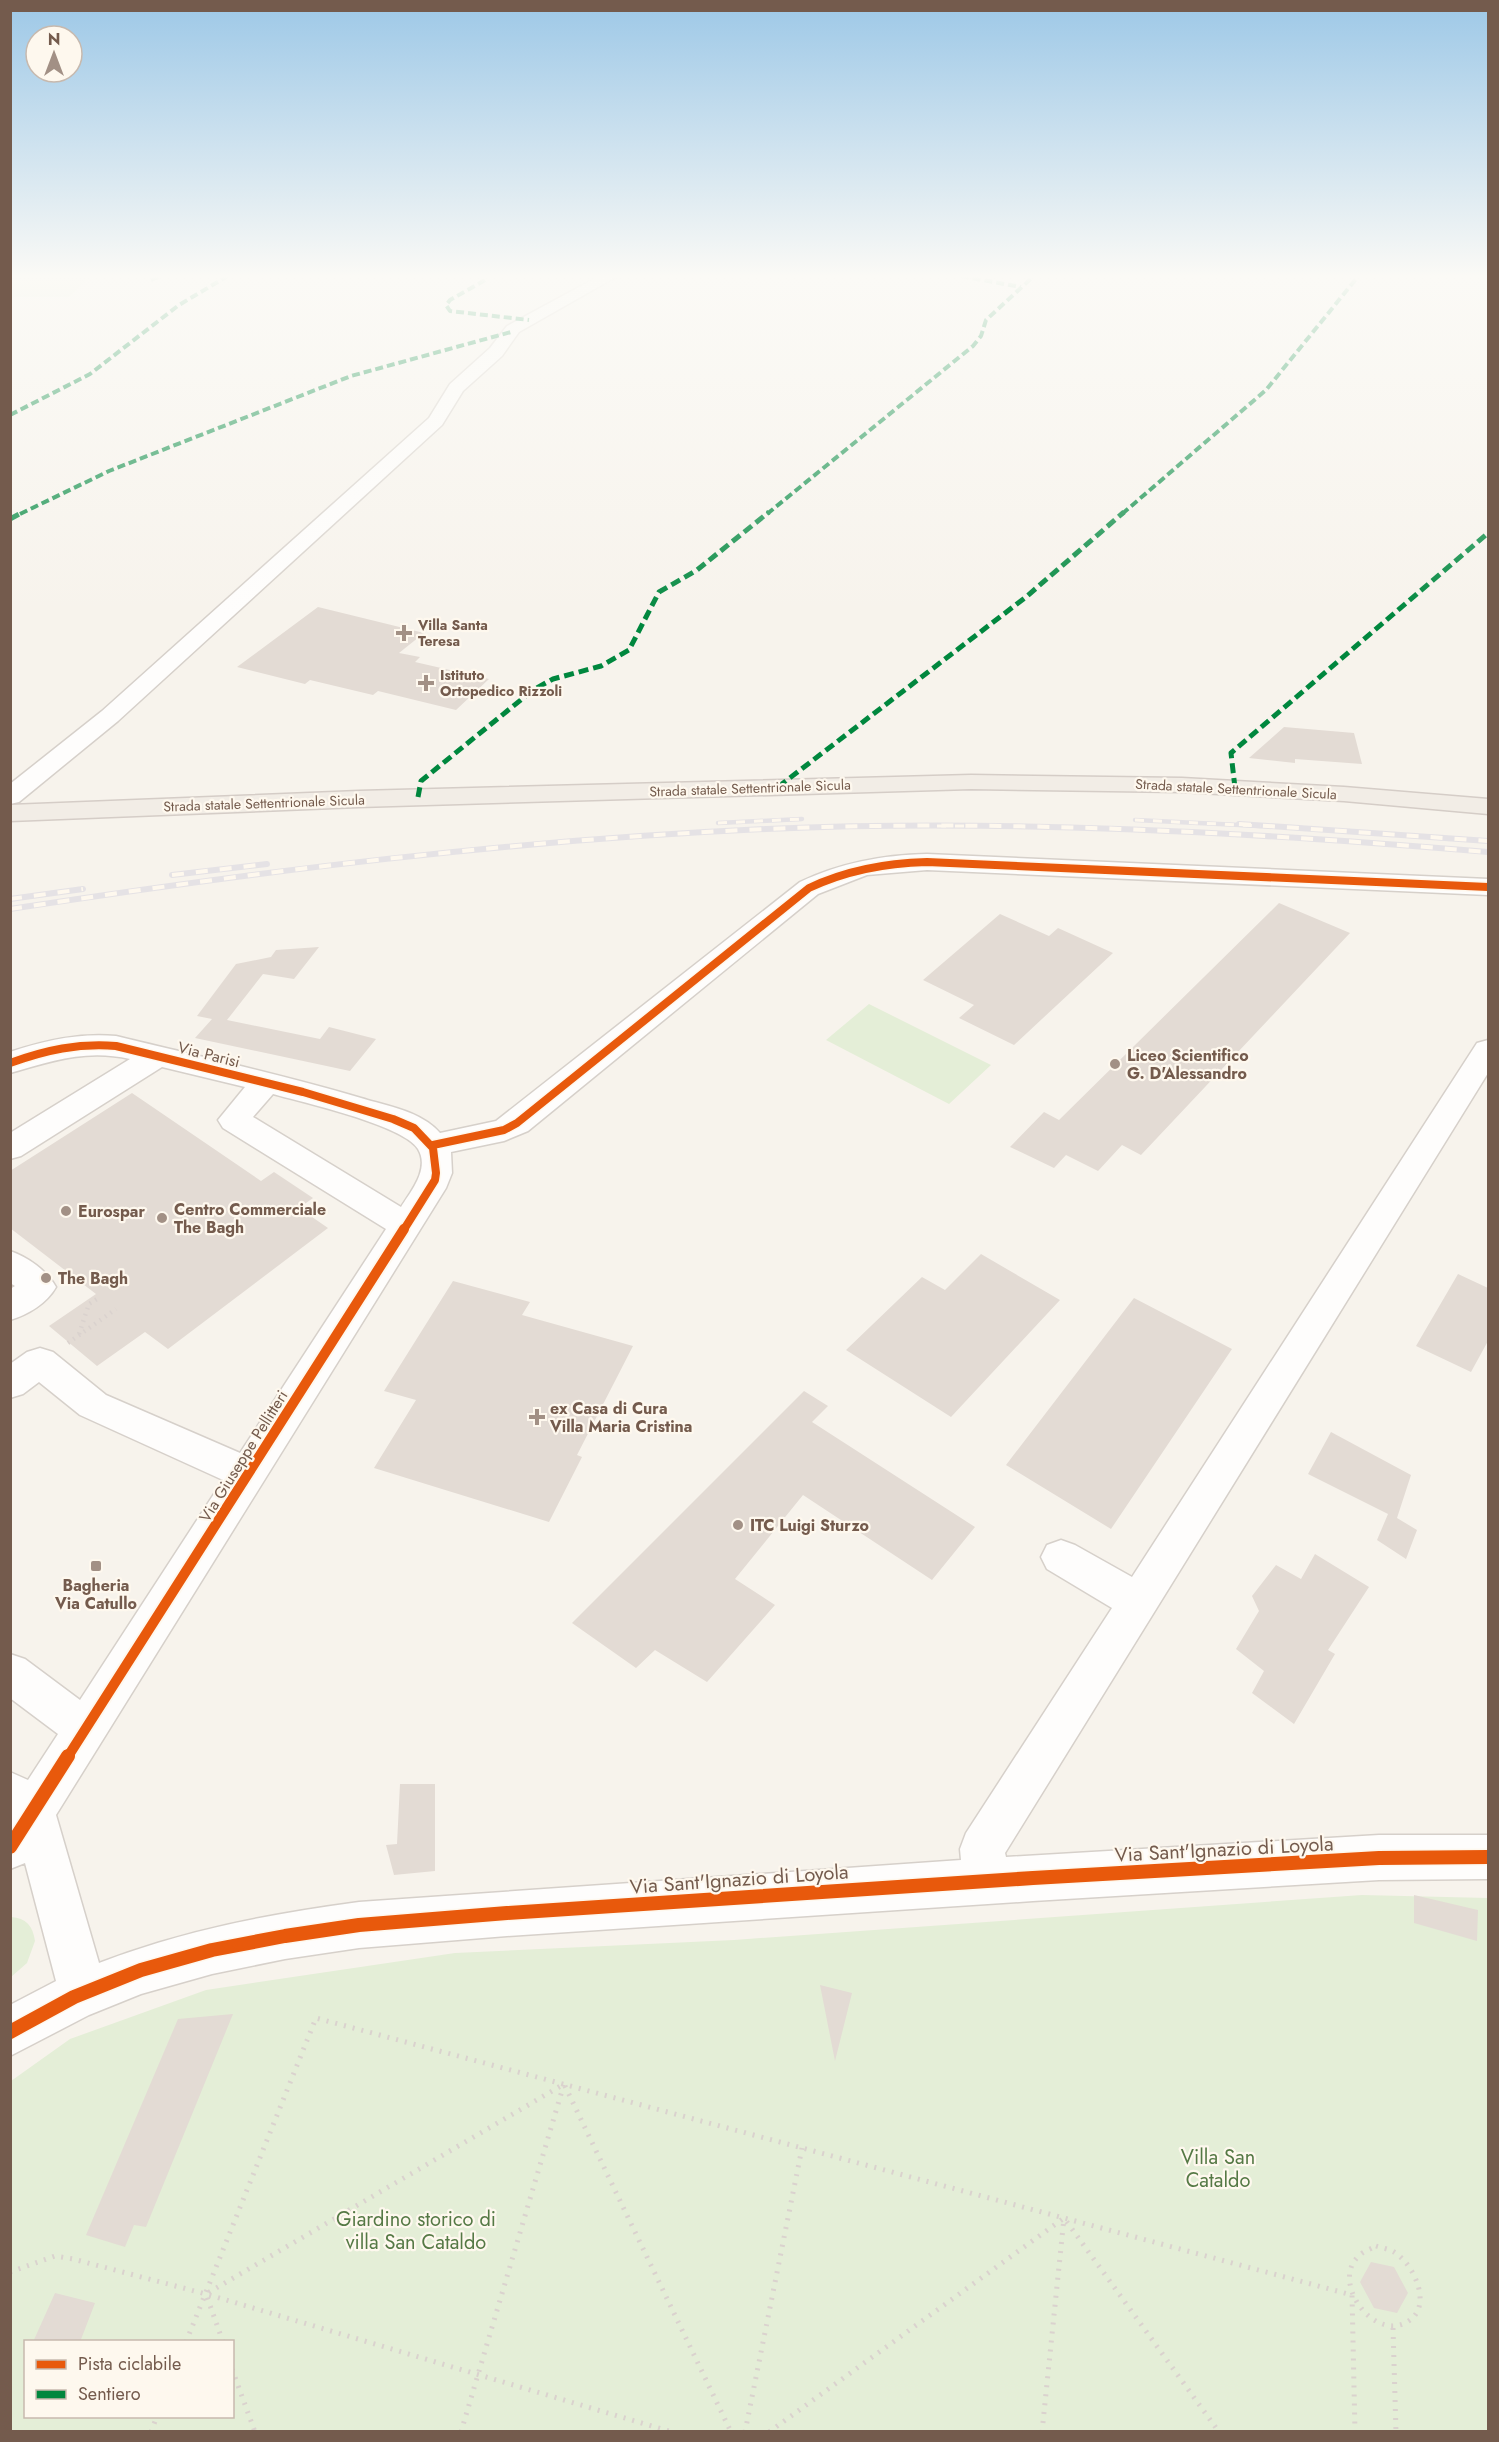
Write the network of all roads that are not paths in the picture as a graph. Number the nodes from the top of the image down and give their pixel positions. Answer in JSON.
{"nodes":[{"id":1,"x":456,"y":388,"type":"edge"},
{"id":2,"x":10,"y":797,"type":"edge"},
{"id":3,"x":1488,"y":807,"type":"edge"},
{"id":4,"x":10,"y":813,"type":"edge"},
{"id":5,"x":1488,"y":887,"type":"edge"},
{"id":6,"x":1488,"y":1050,"type":"edge"},
{"id":7,"x":157,"y":1056,"type":"junction"},
{"id":8,"x":10,"y":1063,"type":"edge"},
{"id":9,"x":265,"y":1083,"type":"junction"},
{"id":10,"x":433,"y":1145,"type":"junction"},
{"id":11,"x":10,"y":1148,"type":"edge"},
{"id":12,"x":406,"y":1226,"type":"junction"},
{"id":13,"x":10,"y":1264,"type":"edge"},
{"id":14,"x":10,"y":1307,"type":"edge"},
{"id":15,"x":10,"y":1384,"type":"edge"},
{"id":16,"x":249,"y":1474,"type":"junction"},
{"id":17,"x":1061,"y":1557,"type":"dead end"},
{"id":18,"x":1138,"y":1602,"type":"junction"},
{"id":19,"x":10,"y":1673,"type":"edge"},
{"id":20,"x":86,"y":1730,"type":"junction"},
{"id":21,"x":18,"y":1817,"type":"edge"},
{"id":22,"x":1488,"y":1857,"type":"edge"},
{"id":23,"x":987,"y":1881,"type":"junction"},
{"id":24,"x":83,"y":1992,"type":"junction"},
{"id":25,"x":10,"y":2031,"type":"edge"}],
"edges":[{"from":1,"to":2,"type":"street"},
{"from":3,"to":4,"type":"main road","name":"Strada statale Settentrionale Sicula"},
{"from":5,"to":10,"type":"street"},
{"from":6,"to":18,"type":"street"},
{"from":7,"to":8,"type":"street","name":"Via Parisi"},
{"from":7,"to":9,"type":"street","name":"Via Parisi"},
{"from":7,"to":11,"type":"street"},
{"from":9,"to":10,"type":"street","name":"Via Parisi"},
{"from":9,"to":12,"type":"street"},
{"from":10,"to":12,"type":"street","name":"Via Giuseppe Pellitteri"},
{"from":12,"to":16,"type":"street","name":"Via Giuseppe Pellitteri"},
{"from":13,"to":14,"type":"street"},
{"from":15,"to":16,"type":"street"},
{"from":16,"to":20,"type":"street","name":"Via Giuseppe Pellitteri"},
{"from":17,"to":18,"type":"street"},
{"from":18,"to":23,"type":"street"},
{"from":19,"to":20,"type":"street"},
{"from":20,"to":21,"type":"street","name":"Via Giuseppe Pellitteri"},
{"from":21,"to":24,"type":"street"},
{"from":22,"to":23,"type":"street","name":"Via Sant'Ignazio di Loyola"},
{"from":23,"to":24,"type":"street","name":"Via Sant'Ignazio di Loyola"},
{"from":24,"to":25,"type":"street","name":"Via Sant'Ignazio di Loyola"}]}
